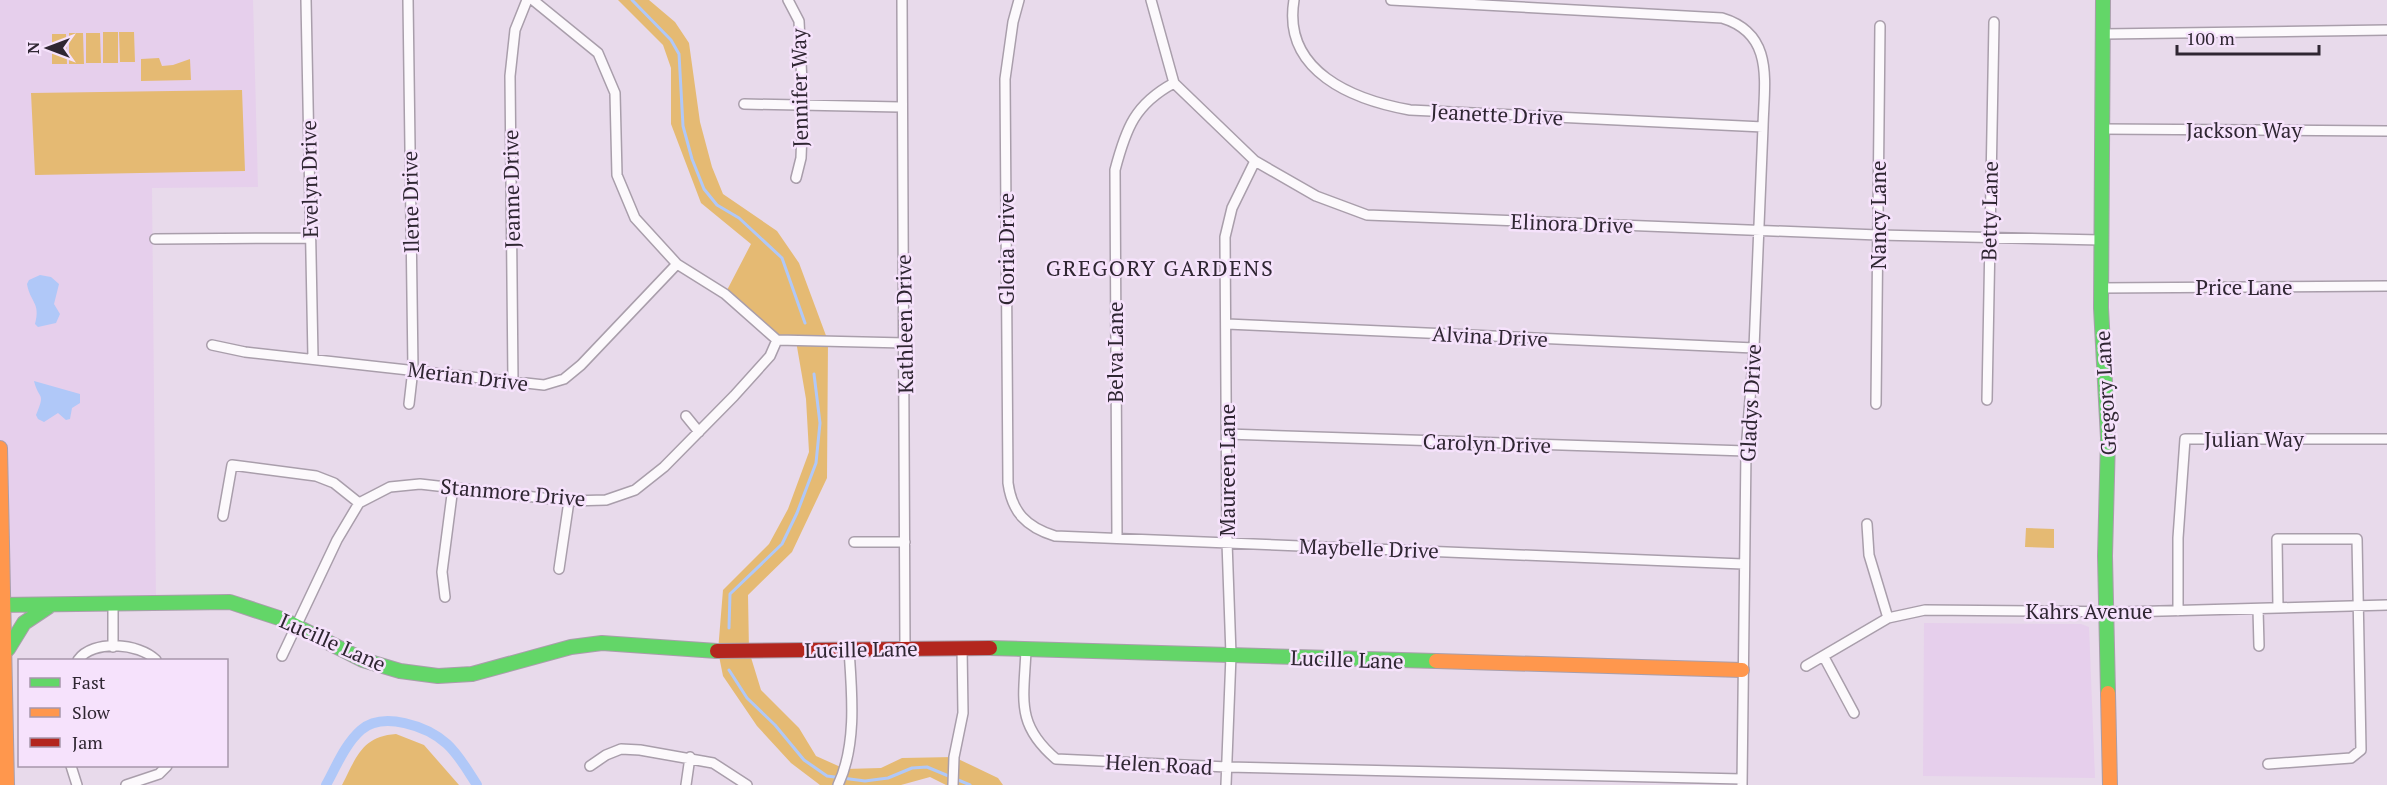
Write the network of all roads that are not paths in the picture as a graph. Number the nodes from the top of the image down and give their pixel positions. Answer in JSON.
{"nodes":[{"id":1,"x":306,"y":0,"type":"edge"},
{"id":2,"x":408,"y":0,"type":"edge"},
{"id":3,"x":527,"y":0,"type":"edge"},
{"id":4,"x":533,"y":0,"type":"edge"},
{"id":5,"x":788,"y":0,"type":"edge"},
{"id":6,"x":902,"y":0,"type":"edge"},
{"id":7,"x":1019,"y":0,"type":"edge"},
{"id":8,"x":1151,"y":0,"type":"edge"},
{"id":9,"x":1294,"y":0,"type":"edge"},
{"id":10,"x":1391,"y":0,"type":"edge"},
{"id":11,"x":2103,"y":0,"type":"edge"},
{"id":12,"x":1994,"y":22,"type":"dead end"},
{"id":13,"x":1880,"y":26,"type":"dead end"},
{"id":14,"x":2387,"y":30,"type":"edge"},
{"id":15,"x":2104,"y":34,"type":"junction"},
{"id":16,"x":1174,"y":83,"type":"junction"},
{"id":17,"x":744,"y":104,"type":"dead end"},
{"id":18,"x":803,"y":104,"type":"junction"},
{"id":19,"x":900,"y":107,"type":"junction"},
{"id":20,"x":1763,"y":127,"type":"junction"},
{"id":21,"x":2102,"y":129,"type":"junction"},
{"id":22,"x":2387,"y":130,"type":"edge"},
{"id":23,"x":1255,"y":161,"type":"junction"},
{"id":24,"x":796,"y":178,"type":"dead end"},
{"id":25,"x":1757,"y":231,"type":"junction"},
{"id":26,"x":1878,"y":235,"type":"junction"},
{"id":27,"x":1988,"y":237,"type":"junction"},
{"id":28,"x":154,"y":238,"type":"dead end"},
{"id":29,"x":310,"y":238,"type":"junction"},
{"id":30,"x":2101,"y":240,"type":"junction"},
{"id":31,"x":677,"y":264,"type":"junction"},
{"id":32,"x":2387,"y":286,"type":"edge"},
{"id":33,"x":2100,"y":288,"type":"junction"},
{"id":34,"x":1227,"y":324,"type":"junction"},
{"id":35,"x":777,"y":340,"type":"junction"},
{"id":36,"x":905,"y":343,"type":"junction"},
{"id":37,"x":212,"y":345,"type":"dead end"},
{"id":38,"x":1754,"y":348,"type":"junction"},
{"id":39,"x":313,"y":358,"type":"junction"},
{"id":40,"x":413,"y":369,"type":"junction"},
{"id":41,"x":513,"y":381,"type":"junction"},
{"id":42,"x":1987,"y":400,"type":"dead end"},
{"id":43,"x":409,"y":404,"type":"dead end"},
{"id":44,"x":1876,"y":404,"type":"dead end"},
{"id":45,"x":686,"y":416,"type":"dead end"},
{"id":46,"x":699,"y":432,"type":"junction"},
{"id":47,"x":1227,"y":434,"type":"junction"},
{"id":48,"x":2387,"y":439,"type":"edge"},
{"id":49,"x":0,"y":448,"type":"edge"},
{"id":50,"x":1746,"y":451,"type":"junction"},
{"id":51,"x":453,"y":487,"type":"junction"},
{"id":52,"x":1010,"y":499,"type":"joint"},
{"id":53,"x":569,"y":501,"type":"junction"},
{"id":54,"x":359,"y":502,"type":"junction"},
{"id":55,"x":224,"y":516,"type":"dead end"},
{"id":56,"x":1867,"y":524,"type":"dead end"},
{"id":57,"x":1117,"y":537,"type":"junction"},
{"id":58,"x":854,"y":542,"type":"dead end"},
{"id":59,"x":905,"y":542,"type":"junction"},
{"id":60,"x":1227,"y":542,"type":"junction"},
{"id":61,"x":1743,"y":564,"type":"junction"},
{"id":62,"x":559,"y":569,"type":"dead end"},
{"id":63,"x":446,"y":597,"type":"dead end"},
{"id":64,"x":113,"y":604,"type":"junction"},
{"id":65,"x":2,"y":605,"type":"edge"},
{"id":66,"x":51,"y":605,"type":"junction"},
{"id":67,"x":2387,"y":605,"type":"edge"},
{"id":68,"x":2360,"y":606,"type":"junction"},
{"id":69,"x":2278,"y":608,"type":"junction"},
{"id":70,"x":2258,"y":609,"type":"junction"},
{"id":71,"x":2178,"y":611,"type":"junction"},
{"id":72,"x":2106,"y":612,"type":"junction"},
{"id":73,"x":1888,"y":618,"type":"junction"},
{"id":74,"x":297,"y":627,"type":"junction"},
{"id":75,"x":2259,"y":646,"type":"dead end"},
{"id":76,"x":113,"y":647,"type":"junction"},
{"id":77,"x":962,"y":647,"type":"junction"},
{"id":78,"x":905,"y":648,"type":"junction"},
{"id":79,"x":849,"y":650,"type":"junction"},
{"id":80,"x":1026,"y":650,"type":"junction"},
{"id":81,"x":5,"y":655,"type":"junction"},
{"id":82,"x":1231,"y":655,"type":"junction"},
{"id":83,"x":282,"y":657,"type":"dead end"},
{"id":84,"x":1824,"y":657,"type":"junction"},
{"id":85,"x":79,"y":659,"type":"edge"},
{"id":86,"x":154,"y":659,"type":"edge"},
{"id":87,"x":1806,"y":666,"type":"dead end"},
{"id":88,"x":1742,"y":670,"type":"junction"},
{"id":89,"x":1854,"y":713,"type":"dead end"},
{"id":90,"x":690,"y":757,"type":"junction"},
{"id":91,"x":2268,"y":764,"type":"dead end"},
{"id":92,"x":590,"y":766,"type":"dead end"},
{"id":93,"x":72,"y":767,"type":"edge"},
{"id":94,"x":165,"y":767,"type":"edge"},
{"id":95,"x":1227,"y":767,"type":"junction"},
{"id":96,"x":1742,"y":782,"type":"edge"},
{"id":97,"x":8,"y":785,"type":"edge"},
{"id":98,"x":77,"y":785,"type":"edge"},
{"id":99,"x":126,"y":785,"type":"edge"},
{"id":100,"x":686,"y":785,"type":"edge"},
{"id":101,"x":747,"y":785,"type":"edge"},
{"id":102,"x":838,"y":785,"type":"edge"},
{"id":103,"x":954,"y":785,"type":"edge"},
{"id":104,"x":1226,"y":785,"type":"edge"},
{"id":105,"x":2110,"y":785,"type":"edge"}],
"edges":[{"from":1,"to":29,"type":"street","name":"Evelyn Drive"},
{"from":2,"to":40,"type":"street","name":"Ilene Drive"},
{"from":3,"to":41,"type":"street","name":"Jeanne Drive"},
{"from":4,"to":31,"type":"street"},
{"from":5,"to":18,"type":"street","name":"Jennifer Way"},
{"from":6,"to":19,"type":"street","name":"Kathleen Drive"},
{"from":7,"to":52,"type":"street","name":"Gloria Drive"},
{"from":8,"to":16,"type":"street"},
{"from":9,"to":20,"type":"street","name":"Jeanette Drive"},
{"from":10,"to":20,"type":"street","name":"Gladys Drive"},
{"from":11,"to":15,"type":"street","name":"Gregory Lane"},
{"from":12,"to":27,"type":"street","name":"Betty Lane"},
{"from":13,"to":26,"type":"street","name":"Nancy Lane"},
{"from":14,"to":15,"type":"street"},
{"from":15,"to":21,"type":"street","name":"Gregory Lane"},
{"from":16,"to":23,"type":"street","name":"Elinora Drive"},
{"from":16,"to":57,"type":"street","name":"Belva Lane"},
{"from":17,"to":18,"type":"street"},
{"from":18,"to":19,"type":"street"},
{"from":18,"to":24,"type":"street","name":"Jennifer Way"},
{"from":19,"to":36,"type":"street","name":"Kathleen Drive"},
{"from":20,"to":25,"type":"street","name":"Gladys Drive"},
{"from":21,"to":22,"type":"street","name":"Jackson Way"},
{"from":21,"to":30,"type":"street","name":"Gregory Lane"},
{"from":23,"to":25,"type":"street","name":"Elinora Drive"},
{"from":23,"to":34,"type":"street","name":"Maureen Lane"},
{"from":25,"to":26,"type":"street","name":"Elinora Drive"},
{"from":25,"to":38,"type":"street","name":"Gladys Drive"},
{"from":26,"to":27,"type":"street","name":"Elinora Drive"},
{"from":26,"to":44,"type":"street","name":"Nancy Lane"},
{"from":27,"to":30,"type":"street","name":"Elinora Drive"},
{"from":27,"to":42,"type":"street","name":"Betty Lane"},
{"from":28,"to":29,"type":"street"},
{"from":29,"to":39,"type":"street","name":"Evelyn Drive"},
{"from":30,"to":33,"type":"street","name":"Gregory Lane"},
{"from":31,"to":35,"type":"street"},
{"from":31,"to":41,"type":"street","name":"Merian Drive"},
{"from":32,"to":33,"type":"street","name":"Price Lane"},
{"from":33,"to":72,"type":"street","name":"Gregory Lane"},
{"from":34,"to":38,"type":"street","name":"Alvina Drive"},
{"from":34,"to":47,"type":"street","name":"Maureen Lane"},
{"from":35,"to":36,"type":"street"},
{"from":35,"to":46,"type":"street","name":"Stanmore Drive"},
{"from":36,"to":59,"type":"street","name":"Kathleen Drive"},
{"from":37,"to":39,"type":"street","name":"Merian Drive"},
{"from":38,"to":50,"type":"street","name":"Gladys Drive"},
{"from":39,"to":40,"type":"street","name":"Merian Drive"},
{"from":40,"to":41,"type":"street","name":"Merian Drive"},
{"from":40,"to":43,"type":"street","name":"Ilene Drive"},
{"from":45,"to":46,"type":"street"},
{"from":46,"to":53,"type":"street","name":"Stanmore Drive"},
{"from":47,"to":50,"type":"street","name":"Carolyn Drive"},
{"from":47,"to":60,"type":"street","name":"Maureen Lane"},
{"from":48,"to":71,"type":"street","name":"Julian Way"},
{"from":49,"to":65,"type":"street"},
{"from":50,"to":61,"type":"street","name":"Gladys Drive"},
{"from":51,"to":53,"type":"street","name":"Stanmore Drive"},
{"from":51,"to":54,"type":"street","name":"Stanmore Drive"},
{"from":51,"to":63,"type":"street"},
{"from":52,"to":57,"type":"street","name":"Maybelle Drive"},
{"from":53,"to":62,"type":"street"},
{"from":54,"to":55,"type":"street"},
{"from":54,"to":74,"type":"street"},
{"from":56,"to":73,"type":"street"},
{"from":57,"to":60,"type":"street","name":"Maybelle Drive"},
{"from":58,"to":59,"type":"street"},
{"from":59,"to":78,"type":"street","name":"Kathleen Drive"},
{"from":60,"to":61,"type":"street","name":"Maybelle Drive"},
{"from":60,"to":82,"type":"street","name":"Maureen Lane"},
{"from":61,"to":88,"type":"street","name":"Gladys Drive"},
{"from":64,"to":66,"type":"street","name":"Lucille Lane"},
{"from":64,"to":74,"type":"street","name":"Lucille Lane"},
{"from":64,"to":76,"type":"street"},
{"from":65,"to":66,"type":"street","name":"Lucille Lane"},
{"from":65,"to":81,"type":"street"},
{"from":66,"to":81,"type":"street"},
{"from":67,"to":68,"type":"street","name":"Kahrs Avenue"},
{"from":68,"to":69,"type":"street","name":"Kahrs Avenue"},
{"from":68,"to":69,"type":"street"},
{"from":68,"to":91,"type":"street"},
{"from":69,"to":70,"type":"street","name":"Kahrs Avenue"},
{"from":70,"to":71,"type":"street","name":"Kahrs Avenue"},
{"from":70,"to":75,"type":"street"},
{"from":71,"to":72,"type":"street","name":"Kahrs Avenue"},
{"from":72,"to":73,"type":"street","name":"Kahrs Avenue"},
{"from":72,"to":105,"type":"street","name":"Gregory Lane"},
{"from":73,"to":84,"type":"street","name":"Kahrs Avenue"},
{"from":74,"to":79,"type":"street","name":"Lucille Lane"},
{"from":74,"to":83,"type":"street"},
{"from":76,"to":85,"type":"street"},
{"from":76,"to":86,"type":"street"},
{"from":77,"to":78,"type":"street","name":"Lucille Lane"},
{"from":77,"to":80,"type":"street","name":"Lucille Lane"},
{"from":77,"to":103,"type":"street"},
{"from":78,"to":79,"type":"street","name":"Lucille Lane"},
{"from":79,"to":102,"type":"street"},
{"from":80,"to":82,"type":"street","name":"Lucille Lane"},
{"from":80,"to":95,"type":"street","name":"Helen Road"},
{"from":81,"to":97,"type":"street"},
{"from":82,"to":88,"type":"street","name":"Lucille Lane"},
{"from":82,"to":95,"type":"street","name":"Maureen Lane"},
{"from":84,"to":87,"type":"street","name":"Kahrs Avenue"},
{"from":84,"to":89,"type":"street"},
{"from":88,"to":96,"type":"street","name":"Gladys Drive"},
{"from":90,"to":92,"type":"street"},
{"from":90,"to":100,"type":"street"},
{"from":90,"to":101,"type":"street"},
{"from":93,"to":98,"type":"street"},
{"from":94,"to":99,"type":"street"},
{"from":95,"to":96,"type":"street","name":"Helen Road"},
{"from":95,"to":104,"type":"street","name":"Maureen Lane"}]}
